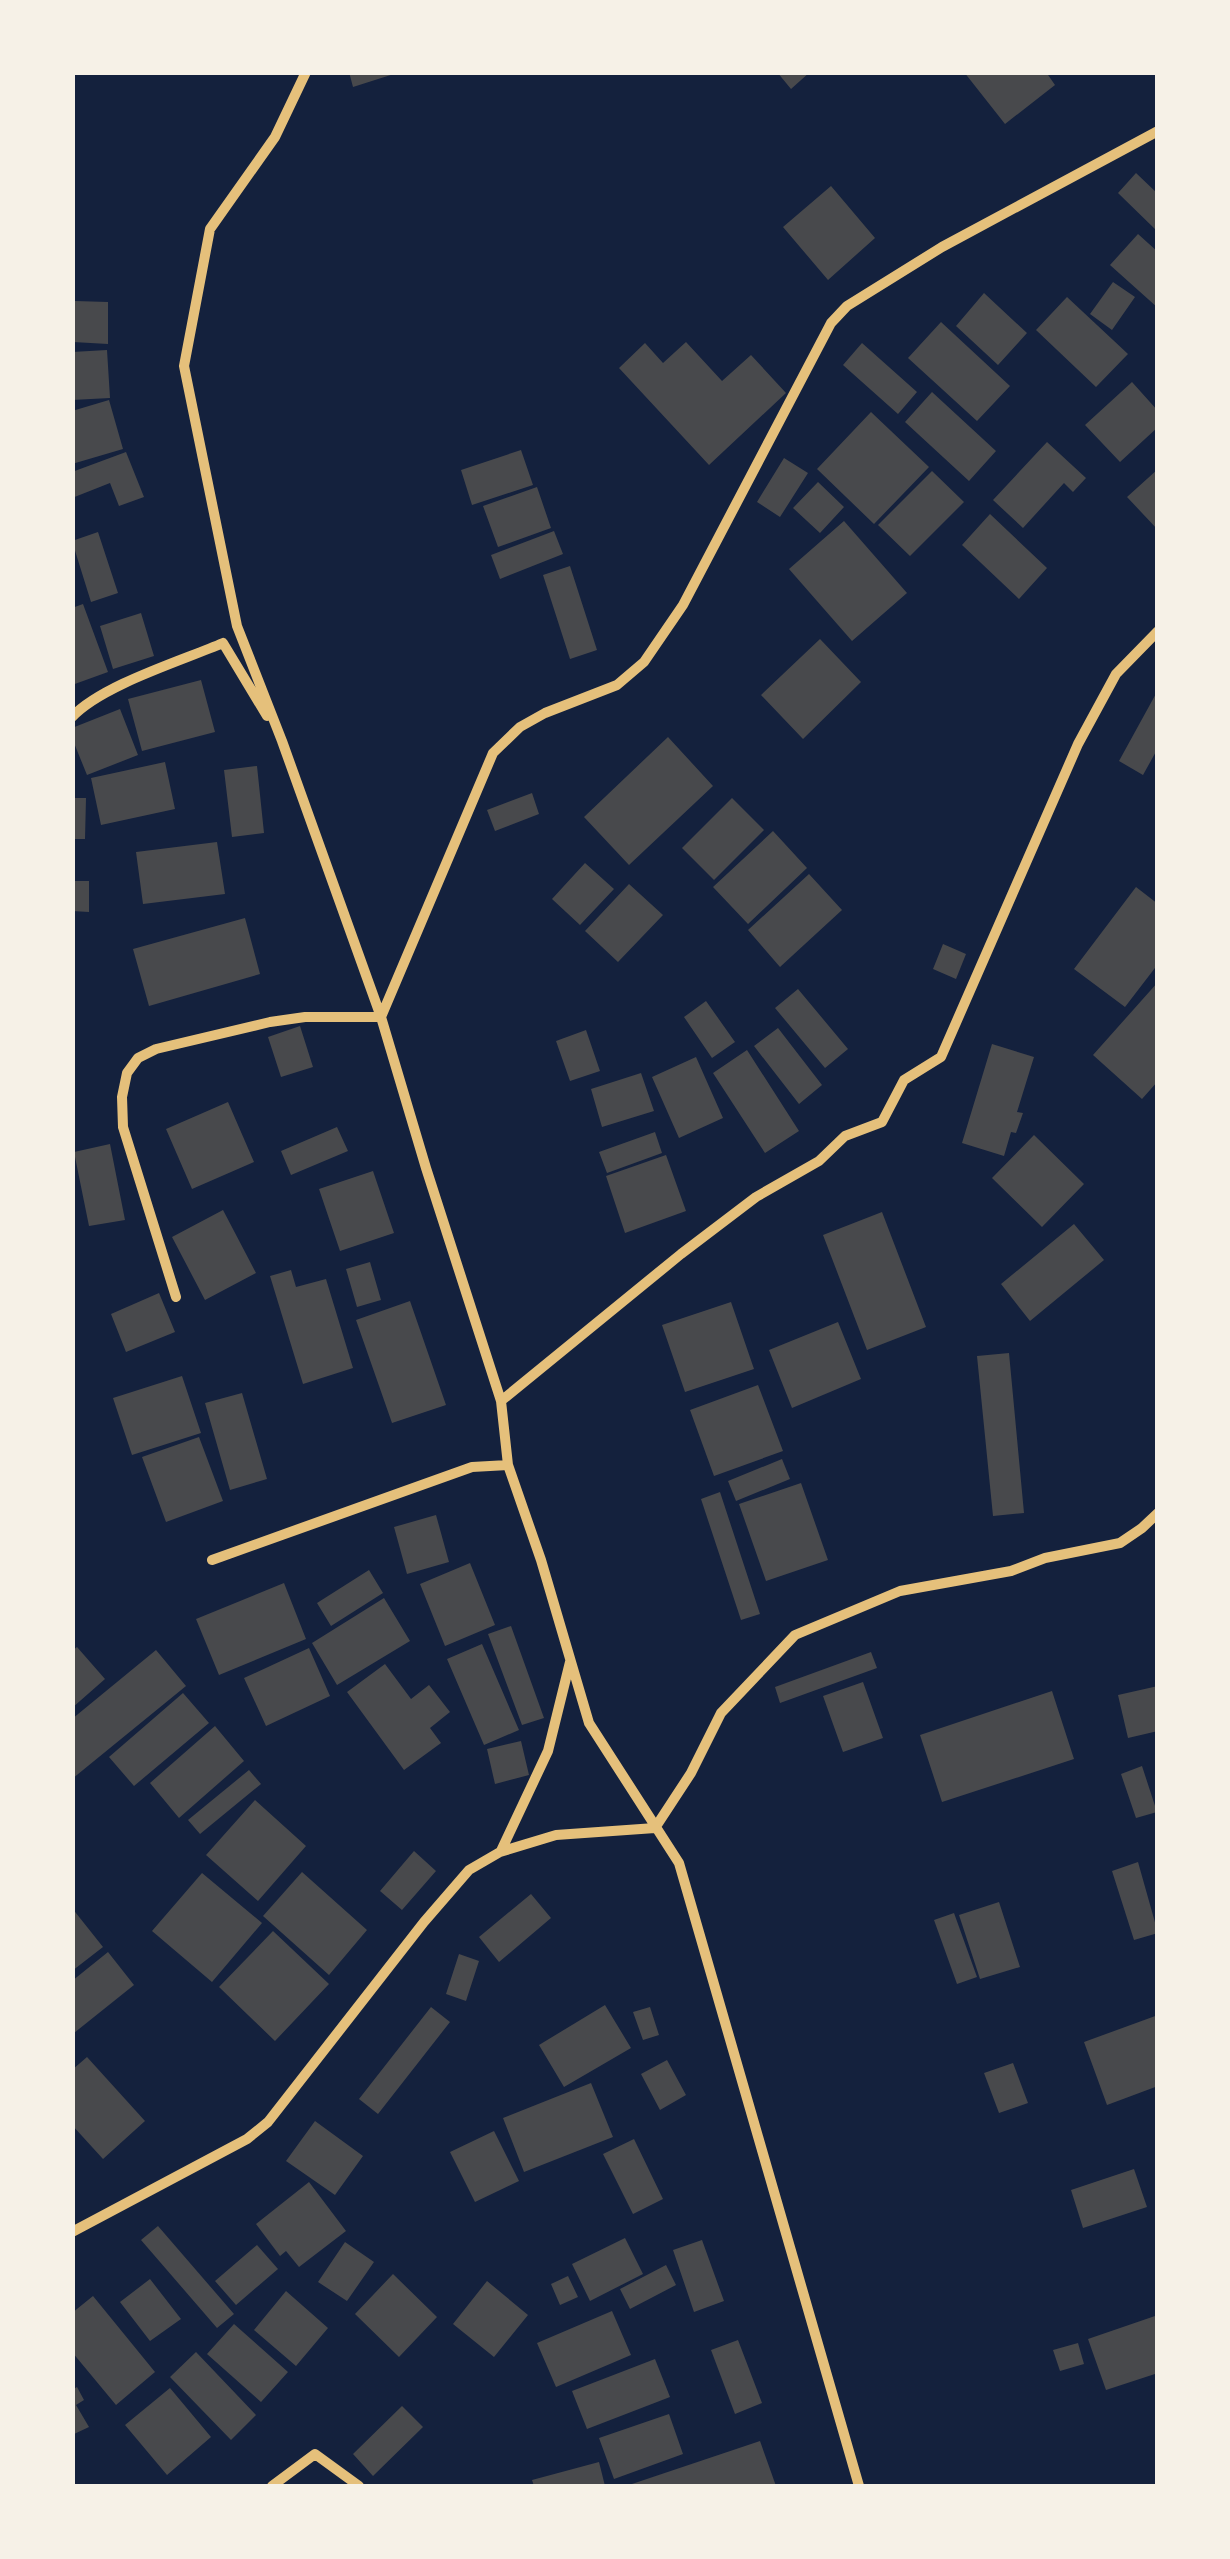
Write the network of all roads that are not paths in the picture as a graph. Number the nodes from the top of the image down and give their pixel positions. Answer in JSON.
{"nodes":[{"id":1,"x":306,"y":72,"type":"edge"},
{"id":2,"x":1158,"y":131,"type":"edge"},
{"id":3,"x":1158,"y":631,"type":"edge"},
{"id":4,"x":72,"y":717,"type":"edge"},
{"id":5,"x":282,"y":741,"type":"junction"},
{"id":6,"x":382,"y":1017,"type":"junction"},
{"id":7,"x":176,"y":1297,"type":"dead end"},
{"id":8,"x":500,"y":1401,"type":"junction"},
{"id":9,"x":508,"y":1466,"type":"junction"},
{"id":10,"x":1158,"y":1513,"type":"edge"},
{"id":11,"x":212,"y":1560,"type":"dead end"},
{"id":12,"x":570,"y":1660,"type":"junction"},
{"id":13,"x":655,"y":1828,"type":"junction"},
{"id":14,"x":500,"y":1852,"type":"junction"},
{"id":15,"x":72,"y":2232,"type":"edge"},
{"id":16,"x":272,"y":2486,"type":"edge"},
{"id":17,"x":359,"y":2486,"type":"edge"},
{"id":18,"x":859,"y":2486,"type":"edge"}],
"edges":[{"from":1,"to":5,"type":"street"},
{"from":2,"to":6,"type":"street"},
{"from":3,"to":8,"type":"street"},
{"from":4,"to":5,"type":"street"},
{"from":5,"to":6,"type":"street"},
{"from":6,"to":7,"type":"street"},
{"from":6,"to":8,"type":"street"},
{"from":8,"to":9,"type":"street"},
{"from":9,"to":11,"type":"street"},
{"from":9,"to":12,"type":"street"},
{"from":10,"to":13,"type":"street"},
{"from":12,"to":13,"type":"street"},
{"from":12,"to":14,"type":"street"},
{"from":13,"to":14,"type":"street"},
{"from":13,"to":18,"type":"street"},
{"from":14,"to":15,"type":"street"},
{"from":16,"to":17,"type":"street"}]}
